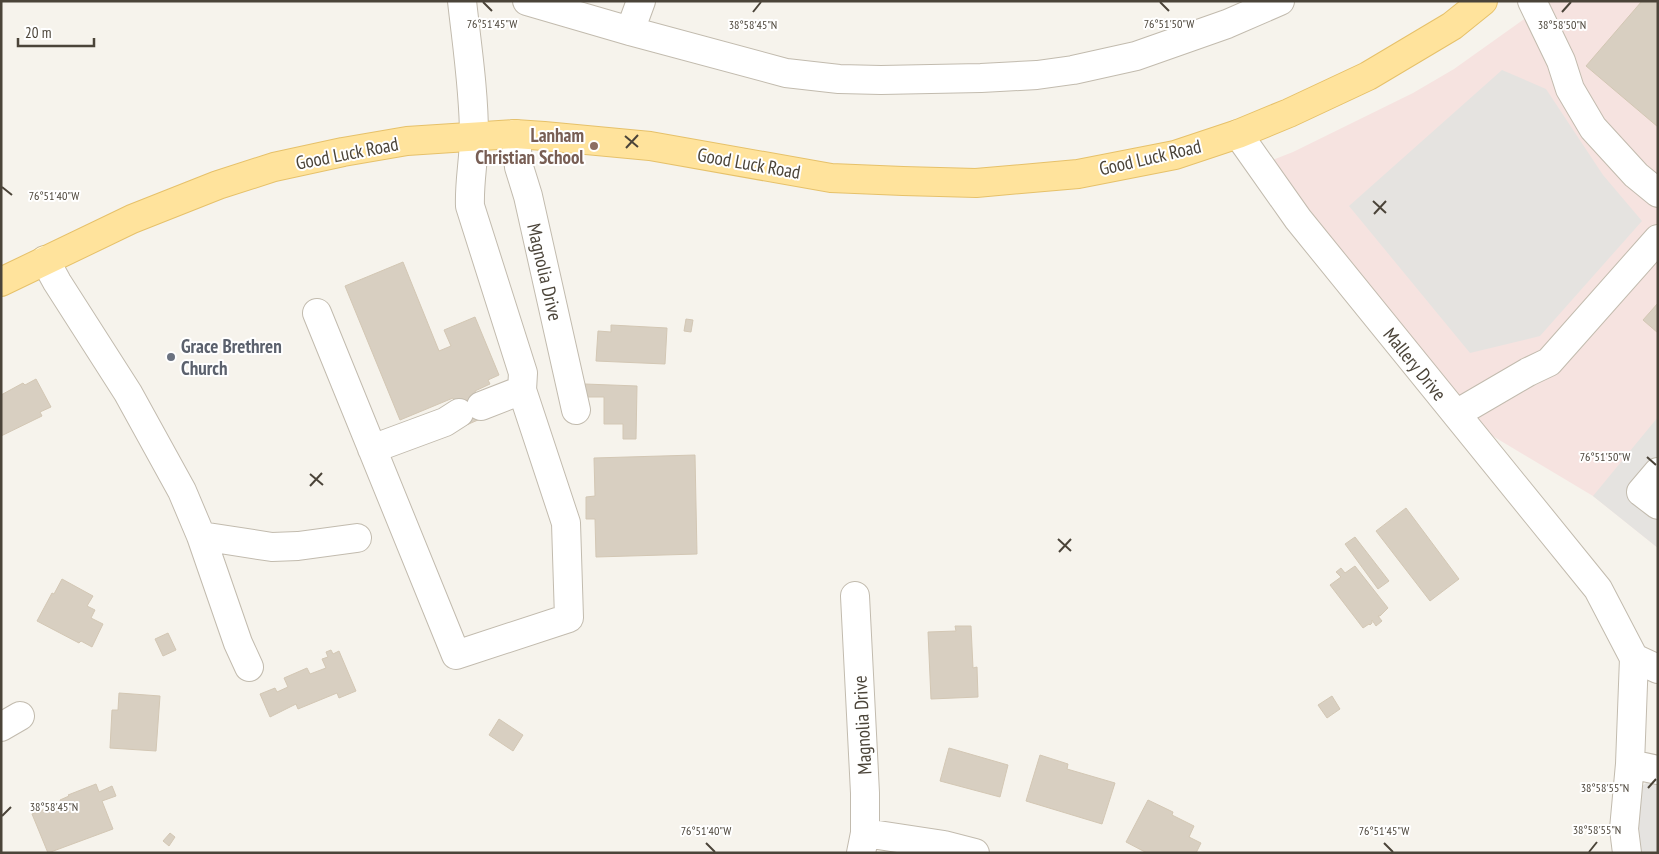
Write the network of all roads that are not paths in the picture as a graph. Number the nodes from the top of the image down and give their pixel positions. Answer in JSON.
{"nodes":[{"id":1,"x":462,"y":1,"type":"edge"},
{"id":2,"x":527,"y":1,"type":"edge"},
{"id":3,"x":640,"y":1,"type":"edge"},
{"id":4,"x":1280,"y":1,"type":"edge"},
{"id":5,"x":1483,"y":1,"type":"edge"},
{"id":6,"x":1532,"y":1,"type":"edge"},
{"id":7,"x":575,"y":7,"type":"edge"},
{"id":8,"x":630,"y":31,"type":"junction"},
{"id":9,"x":515,"y":134,"type":"junction"},
{"id":10,"x":1238,"y":134,"type":"junction"},
{"id":11,"x":474,"y":137,"type":"junction"},
{"id":12,"x":1658,"y":193,"type":"edge"},
{"id":13,"x":1658,"y":239,"type":"edge"},
{"id":14,"x":45,"y":260,"type":"junction"},
{"id":15,"x":1,"y":282,"type":"edge"},
{"id":16,"x":317,"y":313,"type":"dead end"},
{"id":17,"x":522,"y":390,"type":"junction"},
{"id":18,"x":576,"y":410,"type":"dead end"},
{"id":19,"x":1456,"y":414,"type":"junction"},
{"id":20,"x":372,"y":449,"type":"junction"},
{"id":21,"x":1658,"y":472,"type":"edge"},
{"id":22,"x":1658,"y":505,"type":"edge"},
{"id":23,"x":201,"y":536,"type":"junction"},
{"id":24,"x":357,"y":538,"type":"dead end"},
{"id":25,"x":855,"y":596,"type":"dead end"},
{"id":26,"x":1646,"y":663,"type":"edge"},
{"id":27,"x":249,"y":667,"type":"dead end"},
{"id":28,"x":1630,"y":764,"type":"junction"},
{"id":29,"x":1658,"y":770,"type":"edge"},
{"id":30,"x":863,"y":843,"type":"edge"},
{"id":31,"x":975,"y":853,"type":"edge"},
{"id":32,"x":1627,"y":853,"type":"edge"}],
"edges":[{"from":1,"to":11,"type":"street"},
{"from":2,"to":7,"type":"street"},
{"from":3,"to":8,"type":"street"},
{"from":4,"to":8,"type":"street"},
{"from":5,"to":10,"type":"main road","name":"Good Luck Road"},
{"from":6,"to":12,"type":"street"},
{"from":7,"to":8,"type":"street"},
{"from":9,"to":10,"type":"main road","name":"Good Luck Road"},
{"from":9,"to":11,"type":"main road","name":"Good Luck Road"},
{"from":9,"to":18,"type":"street","name":"Magnolia Drive"},
{"from":10,"to":19,"type":"street","name":"Mallery Drive"},
{"from":11,"to":14,"type":"main road","name":"Good Luck Road"},
{"from":11,"to":17,"type":"street"},
{"from":13,"to":19,"type":"street"},
{"from":14,"to":15,"type":"main road","name":"Good Luck Road"},
{"from":14,"to":23,"type":"street"},
{"from":16,"to":20,"type":"street"},
{"from":17,"to":20,"type":"street"},
{"from":17,"to":20,"type":"street"},
{"from":19,"to":26,"type":"street","name":"Mallery Drive"},
{"from":21,"to":22,"type":"street"},
{"from":23,"to":24,"type":"street"},
{"from":23,"to":27,"type":"street"},
{"from":25,"to":30,"type":"street","name":"Magnolia Drive"},
{"from":26,"to":28,"type":"street"},
{"from":28,"to":29,"type":"street"},
{"from":28,"to":32,"type":"street"},
{"from":30,"to":31,"type":"street"}]}
